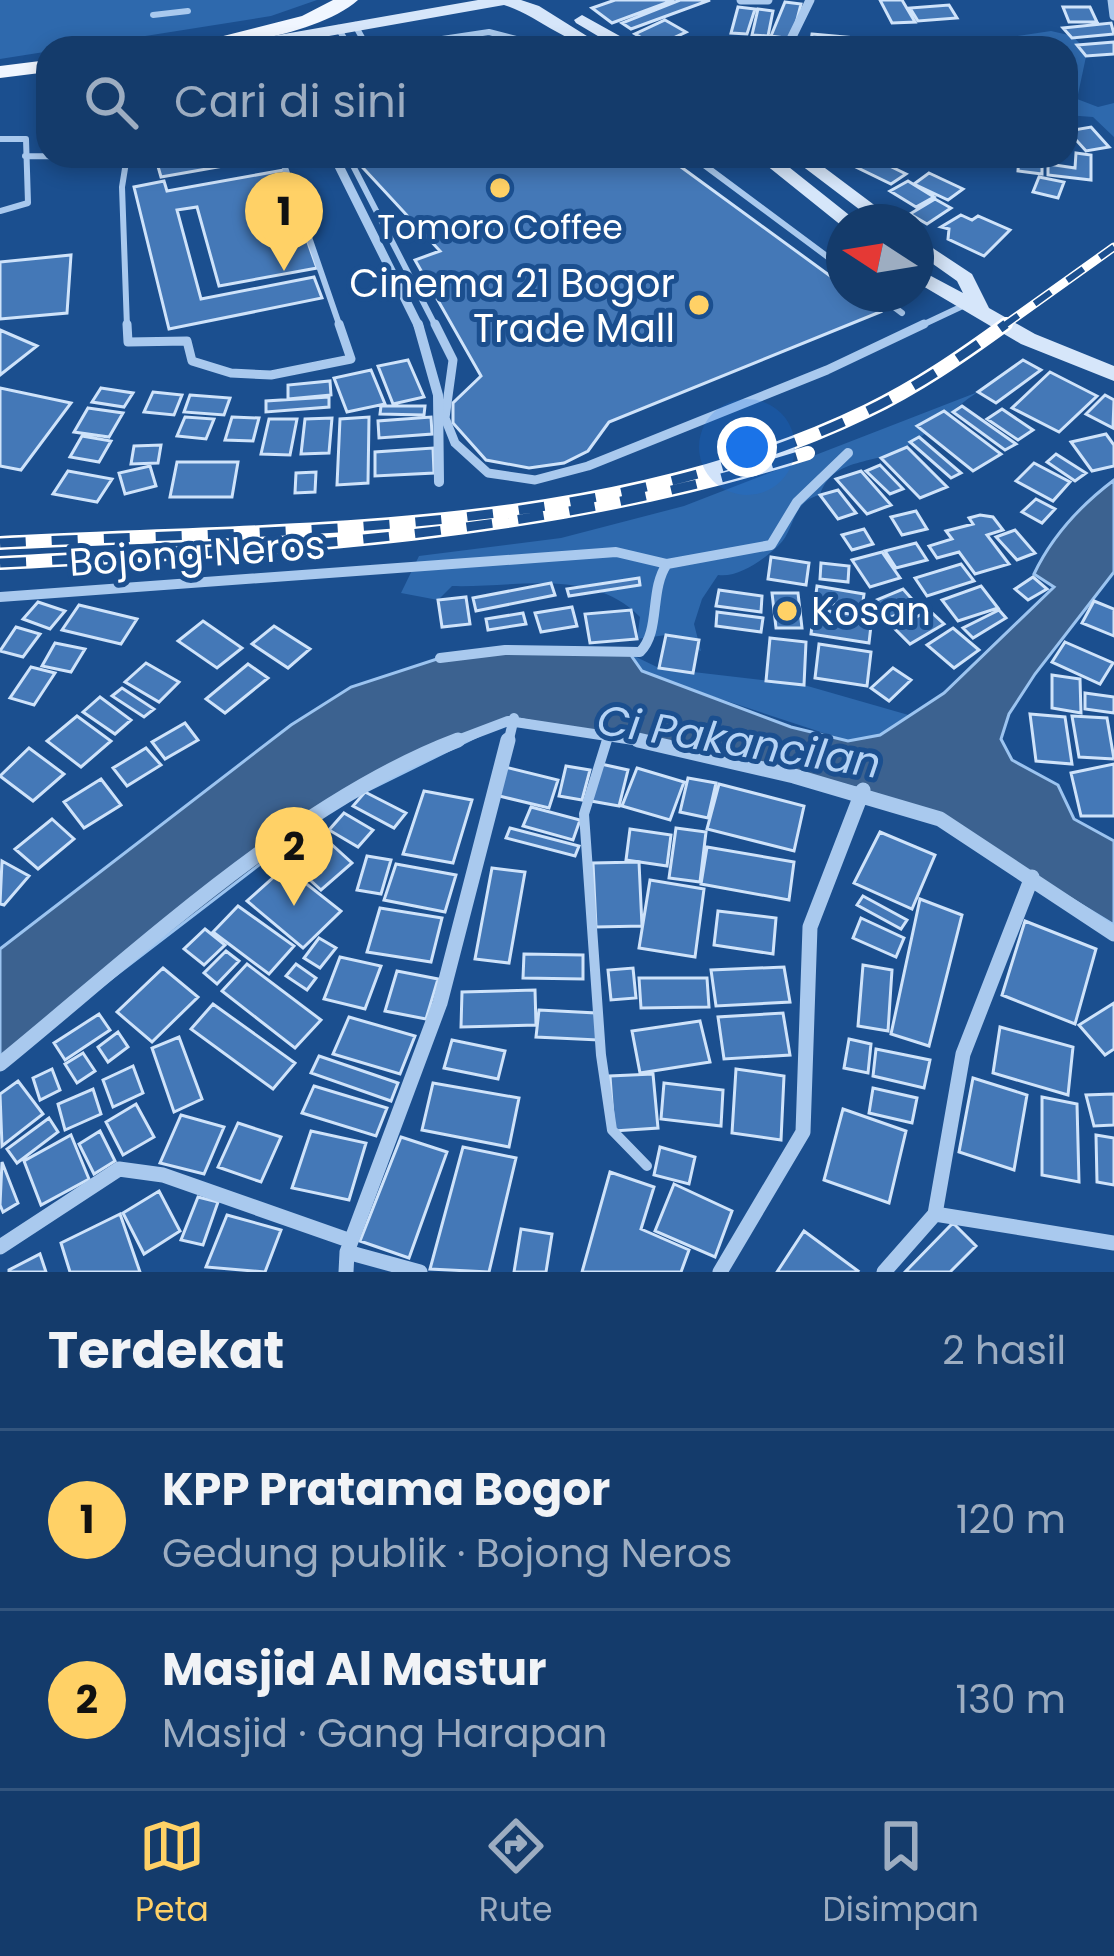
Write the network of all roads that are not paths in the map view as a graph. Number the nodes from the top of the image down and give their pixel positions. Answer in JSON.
{"nodes":[{"id":1,"x":348,"y":0,"type":"edge"},
{"id":2,"x":439,"y":0,"type":"edge"},
{"id":3,"x":549,"y":0,"type":"edge"},
{"id":4,"x":741,"y":0,"type":"edge"},
{"id":5,"x":768,"y":0,"type":"edge"},
{"id":6,"x":810,"y":0,"type":"edge"},
{"id":7,"x":1112,"y":0,"type":"edge"},
{"id":8,"x":188,"y":11,"type":"dead end"},
{"id":9,"x":153,"y":15,"type":"dead end"},
{"id":10,"x":1114,"y":16,"type":"edge"},
{"id":11,"x":394,"y":17,"type":"junction"},
{"id":12,"x":347,"y":27,"type":"junction"},
{"id":13,"x":460,"y":33,"type":"junction"},
{"id":14,"x":239,"y":36,"type":"edge"},
{"id":15,"x":308,"y":36,"type":"edge"},
{"id":16,"x":348,"y":36,"type":"edge"},
{"id":17,"x":357,"y":36,"type":"edge"},
{"id":18,"x":415,"y":36,"type":"edge"},
{"id":19,"x":444,"y":36,"type":"edge"},
{"id":20,"x":518,"y":36,"type":"edge"},
{"id":21,"x":578,"y":36,"type":"edge"},
{"id":22,"x":610,"y":36,"type":"edge"},
{"id":23,"x":792,"y":36,"type":"edge"},
{"id":24,"x":36,"y":68,"type":"edge"},
{"id":25,"x":0,"y":72,"type":"edge"},
{"id":26,"x":0,"y":139,"type":"edge"},
{"id":27,"x":25,"y":156,"type":"junction"},
{"id":28,"x":36,"y":156,"type":"edge"},
{"id":29,"x":125,"y":168,"type":"edge"},
{"id":30,"x":285,"y":168,"type":"edge"},
{"id":31,"x":340,"y":168,"type":"edge"},
{"id":32,"x":354,"y":168,"type":"edge"},
{"id":33,"x":708,"y":168,"type":"edge"},
{"id":34,"x":779,"y":168,"type":"edge"},
{"id":35,"x":814,"y":168,"type":"edge"},
{"id":36,"x":826,"y":204,"type":"edge"},
{"id":37,"x":863,"y":204,"type":"edge"},
{"id":38,"x":0,"y":211,"type":"edge"},
{"id":39,"x":826,"y":256,"type":"edge"},
{"id":40,"x":934,"y":262,"type":"edge"},
{"id":41,"x":934,"y":291,"type":"edge"},
{"id":42,"x":974,"y":303,"type":"junction"},
{"id":43,"x":1114,"y":374,"type":"edge"},
{"id":44,"x":848,"y":453,"type":"dead end"},
{"id":45,"x":439,"y":482,"type":"dead end"},
{"id":46,"x":667,"y":564,"type":"junction"},
{"id":47,"x":0,"y":597,"type":"edge"},
{"id":48,"x":440,"y":658,"type":"dead end"},
{"id":49,"x":514,"y":718,"type":"junction"},
{"id":50,"x":608,"y":736,"type":"junction"},
{"id":51,"x":863,"y":790,"type":"junction"},
{"id":52,"x":1032,"y":877,"type":"junction"},
{"id":53,"x":1114,"y":934,"type":"edge"},
{"id":54,"x":0,"y":1064,"type":"edge"},
{"id":55,"x":647,"y":1166,"type":"dead end"},
{"id":56,"x":935,"y":1214,"type":"junction"},
{"id":57,"x":1114,"y":1243,"type":"edge"},
{"id":58,"x":349,"y":1246,"type":"junction"},
{"id":59,"x":0,"y":1247,"type":"edge"},
{"id":60,"x":346,"y":1272,"type":"edge"},
{"id":61,"x":420,"y":1272,"type":"edge"},
{"id":62,"x":720,"y":1272,"type":"edge"},
{"id":63,"x":884,"y":1272,"type":"edge"}],
"edges":[{"from":1,"to":14,"type":"main road"},
{"from":2,"to":11,"type":"main road"},
{"from":3,"to":22,"type":"main road"},
{"from":4,"to":5,"type":"street"},
{"from":6,"to":23,"type":"street"},
{"from":7,"to":10,"type":"street"},
{"from":8,"to":9,"type":"lane"},
{"from":11,"to":12,"type":"main road"},
{"from":11,"to":21,"type":"main road"},
{"from":12,"to":15,"type":"main road"},
{"from":12,"to":16,"type":"lane"},
{"from":12,"to":17,"type":"lane"},
{"from":13,"to":18,"type":"lane"},
{"from":13,"to":19,"type":"lane"},
{"from":13,"to":20,"type":"lane"},
{"from":24,"to":25,"type":"main road"},
{"from":26,"to":27,"type":"lane"},
{"from":27,"to":28,"type":"lane"},
{"from":27,"to":38,"type":"lane"},
{"from":29,"to":30,"type":"lane"},
{"from":31,"to":45,"type":"street"},
{"from":32,"to":42,"type":"lane"},
{"from":33,"to":39,"type":"lane"},
{"from":34,"to":36,"type":"main road"},
{"from":35,"to":37,"type":"main road"},
{"from":40,"to":42,"type":"main road"},
{"from":41,"to":42,"type":"main road"},
{"from":42,"to":43,"type":"main road"},
{"from":44,"to":46,"type":"street"},
{"from":46,"to":47,"type":"street","name":"Bojong Neros"},
{"from":46,"to":48,"type":"street"},
{"from":49,"to":50,"type":"street"},
{"from":49,"to":54,"type":"street"},
{"from":49,"to":58,"type":"street"},
{"from":50,"to":51,"type":"street"},
{"from":50,"to":55,"type":"lane"},
{"from":51,"to":52,"type":"street"},
{"from":51,"to":62,"type":"street"},
{"from":52,"to":53,"type":"street"},
{"from":52,"to":56,"type":"street"},
{"from":56,"to":57,"type":"street"},
{"from":56,"to":63,"type":"street"},
{"from":58,"to":59,"type":"street"},
{"from":58,"to":60,"type":"street"},
{"from":58,"to":61,"type":"street"}]}
